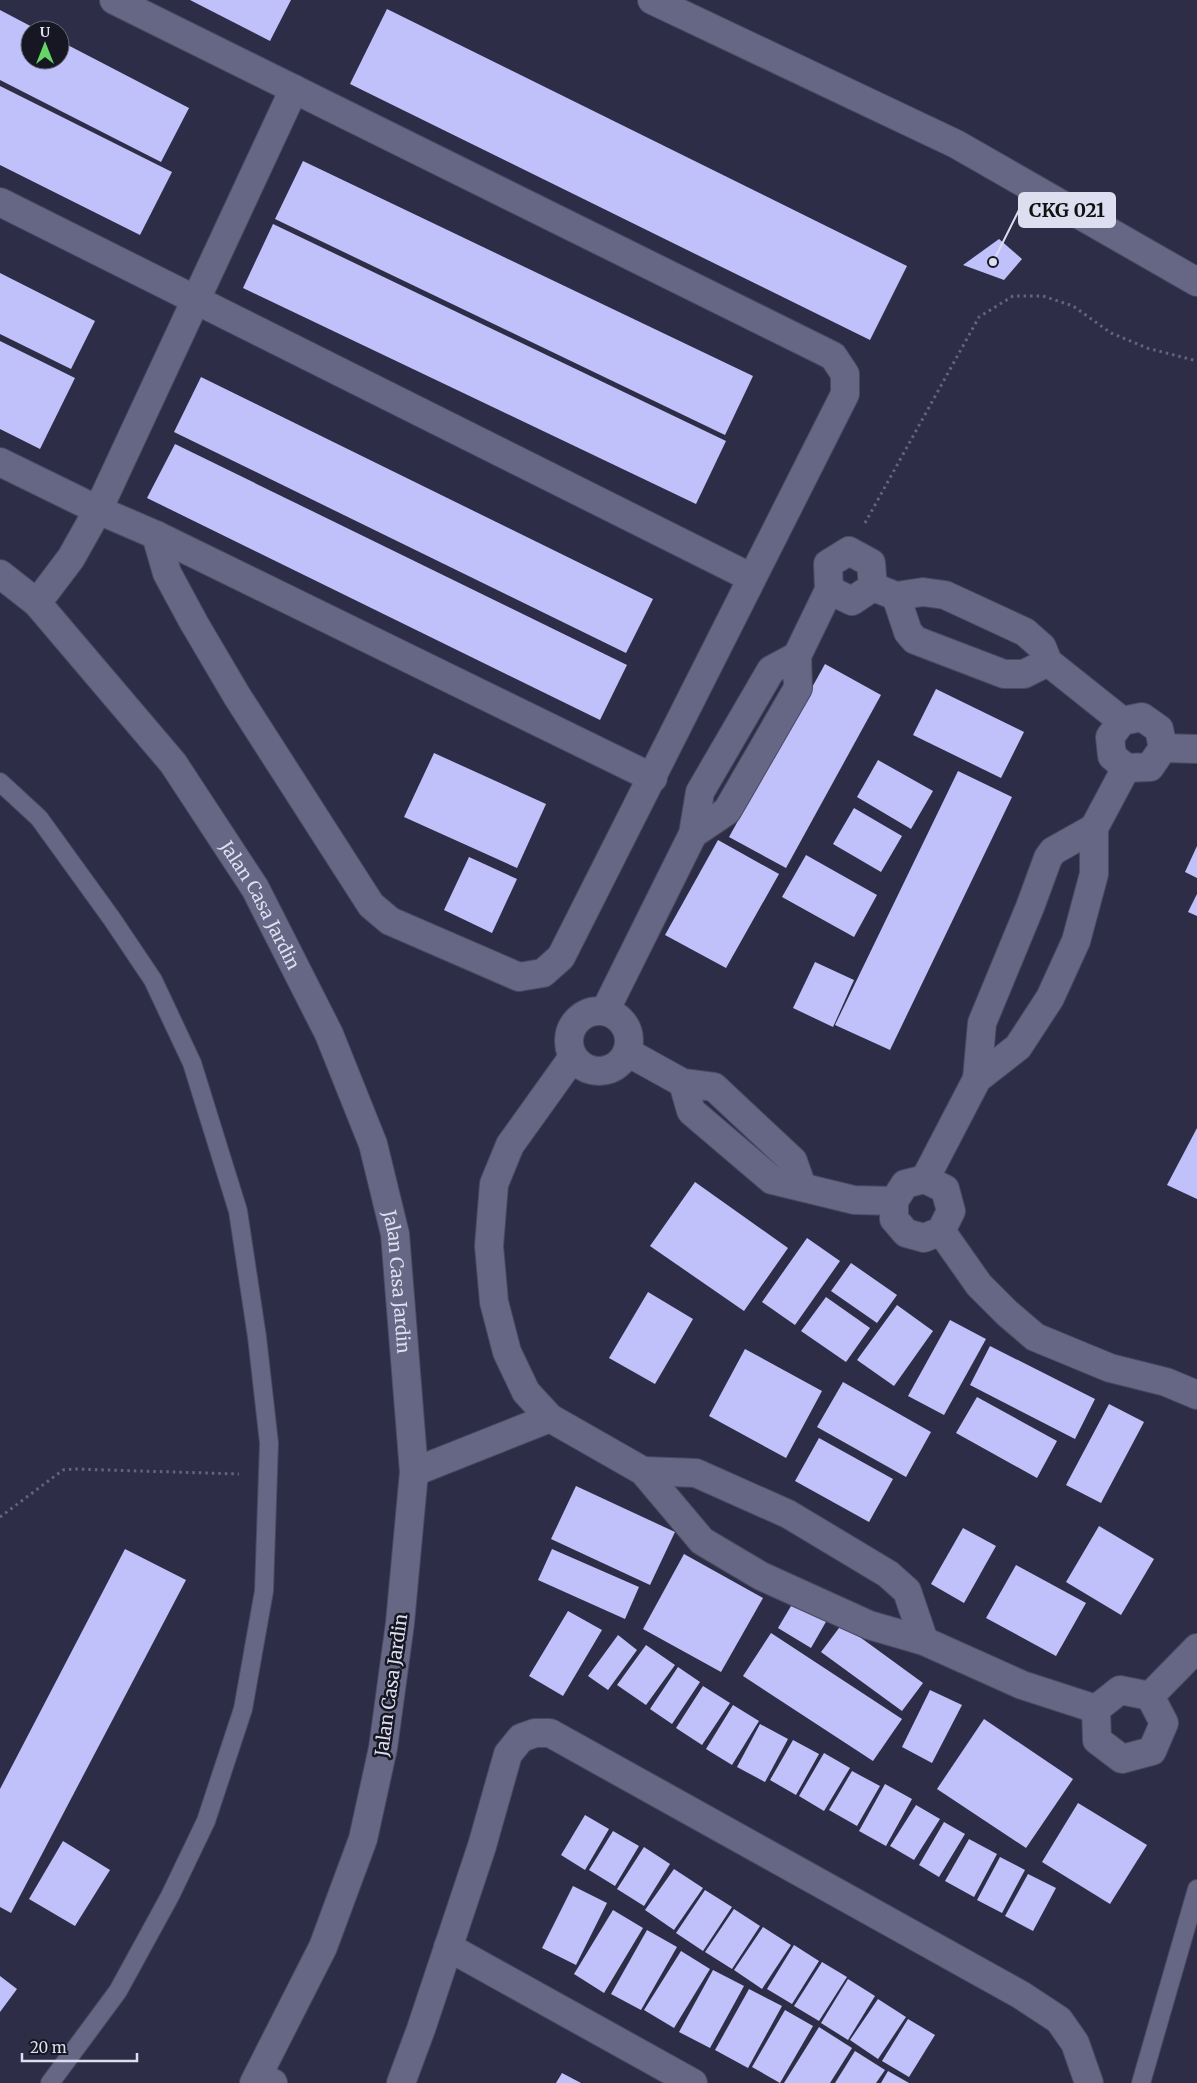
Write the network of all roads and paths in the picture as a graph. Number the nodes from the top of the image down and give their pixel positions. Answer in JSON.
{"nodes":[{"id":1,"x":114,"y":0,"type":"edge"},
{"id":2,"x":652,"y":0,"type":"edge"},
{"id":3,"x":294,"y":90,"type":"junction"},
{"id":4,"x":0,"y":202,"type":"edge"},
{"id":5,"x":1197,"y":282,"type":"edge"},
{"id":6,"x":195,"y":298,"type":"junction"},
{"id":7,"x":1197,"y":361,"type":"edge"},
{"id":8,"x":0,"y":462,"type":"edge"},
{"id":9,"x":98,"y":510,"type":"junction"},
{"id":10,"x":156,"y":535,"type":"junction"},
{"id":11,"x":849,"y":551,"type":"junction"},
{"id":12,"x":0,"y":574,"type":"edge"},
{"id":13,"x":752,"y":578,"type":"junction"},
{"id":14,"x":829,"y":590,"type":"junction"},
{"id":15,"x":884,"y":591,"type":"junction"},
{"id":16,"x":38,"y":603,"type":"junction"},
{"id":17,"x":1048,"y":662,"type":"junction"},
{"id":18,"x":1122,"y":721,"type":"junction"},
{"id":19,"x":1163,"y":748,"type":"junction"},
{"id":20,"x":1197,"y":749,"type":"edge"},
{"id":21,"x":1126,"y":768,"type":"junction"},
{"id":22,"x":653,"y":778,"type":"junction"},
{"id":23,"x":0,"y":782,"type":"edge"},
{"id":24,"x":1094,"y":828,"type":"junction"},
{"id":25,"x":605,"y":1012,"type":"junction"},
{"id":26,"x":627,"y":1052,"type":"junction"},
{"id":27,"x":573,"y":1056,"type":"junction"},
{"id":28,"x":978,"y":1079,"type":"junction"},
{"id":29,"x":925,"y":1179,"type":"junction"},
{"id":30,"x":894,"y":1201,"type":"junction"},
{"id":31,"x":941,"y":1231,"type":"junction"},
{"id":32,"x":1197,"y":1395,"type":"edge"},
{"id":33,"x":550,"y":1418,"type":"junction"},
{"id":34,"x":643,"y":1471,"type":"junction"},
{"id":35,"x":414,"y":1472,"type":"junction"},
{"id":36,"x":268,"y":1474,"type":"junction"},
{"id":37,"x":0,"y":1517,"type":"edge"},
{"id":38,"x":924,"y":1641,"type":"junction"},
{"id":39,"x":1197,"y":1648,"type":"edge"},
{"id":40,"x":1150,"y":1696,"type":"junction"},
{"id":41,"x":1096,"y":1709,"type":"junction"},
{"id":42,"x":1197,"y":1889,"type":"edge"},
{"id":43,"x":448,"y":1947,"type":"junction"},
{"id":44,"x":262,"y":2081,"type":"edge"},
{"id":45,"x":50,"y":2083,"type":"edge"},
{"id":46,"x":401,"y":2083,"type":"edge"},
{"id":47,"x":693,"y":2083,"type":"edge"},
{"id":48,"x":1089,"y":2083,"type":"edge"},
{"id":49,"x":1140,"y":2083,"type":"edge"}],
"edges":[{"from":1,"to":3,"type":"street"},
{"from":2,"to":5,"type":"street"},
{"from":3,"to":6,"type":"street"},
{"from":3,"to":13,"type":"street"},
{"from":4,"to":6,"type":"street"},
{"from":6,"to":9,"type":"street"},
{"from":6,"to":13,"type":"street"},
{"from":7,"to":11,"type":"path"},
{"from":8,"to":9,"type":"street"},
{"from":9,"to":10,"type":"street"},
{"from":9,"to":16,"type":"street"},
{"from":10,"to":22,"type":"street"},
{"from":10,"to":22,"type":"street"},
{"from":11,"to":14,"type":"street"},
{"from":11,"to":15,"type":"street"},
{"from":12,"to":16,"type":"street","name":"Jalan Casa Jardin"},
{"from":13,"to":22,"type":"street"},
{"from":14,"to":15,"type":"street"},
{"from":14,"to":25,"type":"street"},
{"from":15,"to":17,"type":"street"},
{"from":15,"to":17,"type":"street"},
{"from":16,"to":35,"type":"street","name":"Jalan Casa Jardin"},
{"from":17,"to":18,"type":"street"},
{"from":18,"to":19,"type":"street"},
{"from":18,"to":21,"type":"street"},
{"from":19,"to":20,"type":"street"},
{"from":19,"to":21,"type":"street"},
{"from":21,"to":24,"type":"street"},
{"from":23,"to":36,"type":"lane"},
{"from":24,"to":28,"type":"street"},
{"from":24,"to":28,"type":"street"},
{"from":25,"to":26,"type":"street"},
{"from":25,"to":27,"type":"street"},
{"from":26,"to":27,"type":"street"},
{"from":26,"to":30,"type":"street"},
{"from":27,"to":33,"type":"street"},
{"from":28,"to":29,"type":"street"},
{"from":29,"to":30,"type":"street"},
{"from":29,"to":31,"type":"street"},
{"from":30,"to":31,"type":"street"},
{"from":31,"to":32,"type":"street"},
{"from":33,"to":34,"type":"street"},
{"from":33,"to":35,"type":"street"},
{"from":34,"to":38,"type":"street"},
{"from":34,"to":38,"type":"street"},
{"from":35,"to":44,"type":"street","name":"Jalan Casa Jardin"},
{"from":36,"to":37,"type":"path"},
{"from":36,"to":45,"type":"lane"},
{"from":38,"to":41,"type":"street"},
{"from":39,"to":40,"type":"street"},
{"from":40,"to":41,"type":"street"},
{"from":40,"to":41,"type":"street"},
{"from":42,"to":49,"type":"lane"},
{"from":43,"to":46,"type":"street"},
{"from":43,"to":47,"type":"street"},
{"from":43,"to":48,"type":"street"}]}
